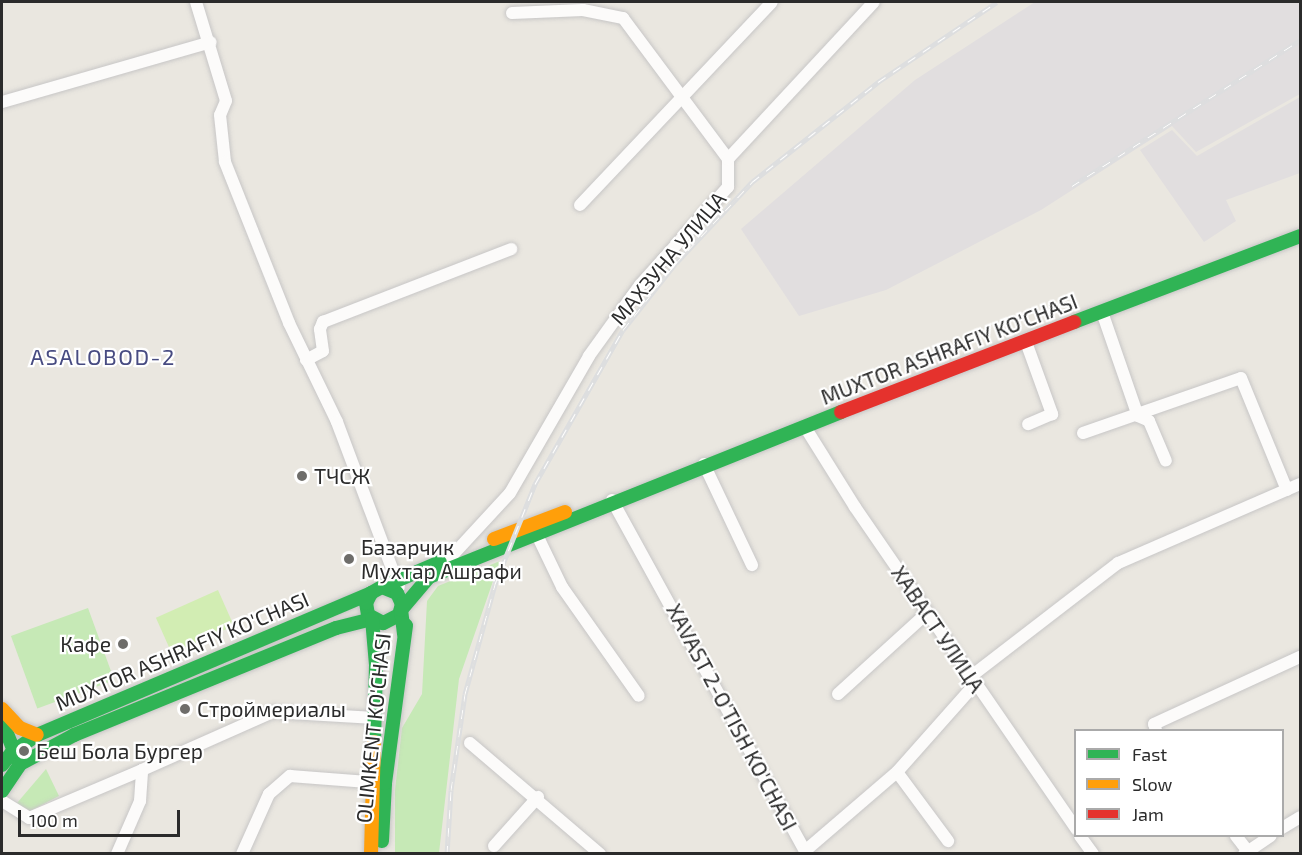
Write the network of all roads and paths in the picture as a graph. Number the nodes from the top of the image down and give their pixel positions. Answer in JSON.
{"nodes":[{"id":1,"x":196,"y":2,"type":"edge"},
{"id":2,"x":772,"y":2,"type":"edge"},
{"id":3,"x":874,"y":2,"type":"edge"},
{"id":4,"x":512,"y":13,"type":"dead end"},
{"id":5,"x":211,"y":42,"type":"junction"},
{"id":6,"x":681,"y":97,"type":"junction"},
{"id":7,"x":2,"y":102,"type":"edge"},
{"id":8,"x":728,"y":159,"type":"junction"},
{"id":9,"x":580,"y":205,"type":"dead end"},
{"id":10,"x":1300,"y":236,"type":"edge"},
{"id":11,"x":511,"y":249,"type":"dead end"},
{"id":12,"x":1102,"y":312,"type":"junction"},
{"id":13,"x":1026,"y":342,"type":"junction"},
{"id":14,"x":306,"y":360,"type":"junction"},
{"id":15,"x":1138,"y":416,"type":"junction"},
{"id":16,"x":1028,"y":424,"type":"dead end"},
{"id":17,"x":805,"y":427,"type":"junction"},
{"id":18,"x":1083,"y":433,"type":"dead end"},
{"id":19,"x":1166,"y":461,"type":"dead end"},
{"id":20,"x":704,"y":464,"type":"junction"},
{"id":21,"x":1300,"y":484,"type":"edge"},
{"id":22,"x":1287,"y":490,"type":"junction"},
{"id":23,"x":612,"y":500,"type":"junction"},
{"id":24,"x":537,"y":535,"type":"junction"},
{"id":25,"x":450,"y":558,"type":"junction"},
{"id":26,"x":752,"y":565,"type":"dead end"},
{"id":27,"x":429,"y":577,"type":"junction"},
{"id":28,"x":398,"y":580,"type":"junction"},
{"id":29,"x":376,"y":590,"type":"junction"},
{"id":30,"x":401,"y":604,"type":"junction"},
{"id":31,"x":927,"y":613,"type":"junction"},
{"id":32,"x":372,"y":619,"type":"junction"},
{"id":33,"x":336,"y":628,"type":"junction"},
{"id":34,"x":404,"y":634,"type":"junction"},
{"id":35,"x":374,"y":650,"type":"junction"},
{"id":36,"x":1300,"y":657,"type":"edge"},
{"id":37,"x":973,"y":681,"type":"junction"},
{"id":38,"x":838,"y":694,"type":"dead end"},
{"id":39,"x":639,"y":696,"type":"dead end"},
{"id":40,"x":2,"y":709,"type":"edge"},
{"id":41,"x":375,"y":718,"type":"junction"},
{"id":42,"x":2,"y":721,"type":"edge"},
{"id":43,"x":1156,"y":729,"type":"edge"},
{"id":44,"x":37,"y":735,"type":"junction"},
{"id":45,"x":2,"y":740,"type":"edge"},
{"id":46,"x":470,"y":743,"type":"dead end"},
{"id":47,"x":12,"y":752,"type":"junction"},
{"id":48,"x":20,"y":764,"type":"junction"},
{"id":49,"x":2,"y":765,"type":"edge"},
{"id":50,"x":142,"y":770,"type":"junction"},
{"id":51,"x":897,"y":772,"type":"junction"},
{"id":52,"x":378,"y":783,"type":"junction"},
{"id":53,"x":2,"y":791,"type":"edge"},
{"id":54,"x":538,"y":797,"type":"junction"},
{"id":55,"x":2,"y":801,"type":"edge"},
{"id":56,"x":1300,"y":817,"type":"edge"},
{"id":57,"x":1074,"y":826,"type":"edge"},
{"id":58,"x":1284,"y":827,"type":"edge"},
{"id":59,"x":1081,"y":837,"type":"edge"},
{"id":60,"x":1237,"y":837,"type":"edge"},
{"id":61,"x":1268,"y":837,"type":"edge"},
{"id":62,"x":948,"y":842,"type":"dead end"},
{"id":63,"x":494,"y":846,"type":"dead end"},
{"id":64,"x":1246,"y":852,"type":"edge"},
{"id":65,"x":599,"y":853,"type":"edge"},
{"id":66,"x":117,"y":854,"type":"edge"},
{"id":67,"x":242,"y":854,"type":"edge"},
{"id":68,"x":371,"y":854,"type":"edge"},
{"id":69,"x":382,"y":854,"type":"edge"},
{"id":70,"x":1093,"y":854,"type":"edge"}],
"edges":[{"from":1,"to":5,"type":"street"},
{"from":2,"to":6,"type":"street"},
{"from":3,"to":8,"type":"street","name":"МАХЗУНА УЛИЦА"},
{"from":4,"to":6,"type":"street"},
{"from":5,"to":7,"type":"street"},
{"from":5,"to":14,"type":"street"},
{"from":6,"to":8,"type":"street"},
{"from":6,"to":9,"type":"street"},
{"from":8,"to":25,"type":"street","name":"МАХЗУНА УЛИЦА"},
{"from":10,"to":12,"type":"main road","name":"MUXTOR ASHRAFIY KO'CHASI"},
{"from":11,"to":14,"type":"street"},
{"from":12,"to":13,"type":"main road","name":"MUXTOR ASHRAFIY KO'CHASI"},
{"from":12,"to":15,"type":"street"},
{"from":13,"to":16,"type":"street"},
{"from":13,"to":17,"type":"main road","name":"MUXTOR ASHRAFIY KO'CHASI"},
{"from":14,"to":28,"type":"street"},
{"from":15,"to":18,"type":"street"},
{"from":15,"to":19,"type":"street"},
{"from":15,"to":22,"type":"street"},
{"from":17,"to":20,"type":"main road","name":"MUXTOR ASHRAFIY KO'CHASI"},
{"from":17,"to":31,"type":"street","name":"ХАВАСТ УЛИЦА"},
{"from":20,"to":23,"type":"main road","name":"MUXTOR ASHRAFIY KO'CHASI"},
{"from":20,"to":26,"type":"street"},
{"from":21,"to":22,"type":"street","name":"XAVAST 2-O'TISH KO'CHASI"},
{"from":22,"to":37,"type":"street","name":"XAVAST 2-O'TISH KO'CHASI"},
{"from":23,"to":24,"type":"main road","name":"MUXTOR ASHRAFIY KO'CHASI"},
{"from":23,"to":25,"type":"main road","name":"MUXTOR ASHRAFIY KO'CHASI"},
{"from":23,"to":51,"type":"street","name":"XAVAST 2-O'TISH KO'CHASI"},
{"from":24,"to":27,"type":"main road","name":"MUXTOR ASHRAFIY KO'CHASI"},
{"from":24,"to":39,"type":"street"},
{"from":25,"to":28,"type":"main road","name":"MUXTOR ASHRAFIY KO'CHASI"},
{"from":27,"to":30,"type":"main road","name":"MUXTOR ASHRAFIY KO'CHASI"},
{"from":27,"to":34,"type":"main road","name":"OLIMKENT KO'CHASI"},
{"from":28,"to":29,"type":"main road","name":"MUXTOR ASHRAFIY KO'CHASI"},
{"from":28,"to":30,"type":"street"},
{"from":29,"to":30,"type":"main road"},
{"from":29,"to":32,"type":"main road"},
{"from":29,"to":44,"type":"main road","name":"MUXTOR ASHRAFIY KO'CHASI"},
{"from":30,"to":32,"type":"main road"},
{"from":30,"to":34,"type":"main road"},
{"from":31,"to":37,"type":"street","name":"ХАВАСТ УЛИЦА"},
{"from":31,"to":38,"type":"street"},
{"from":32,"to":33,"type":"main road","name":"MUXTOR ASHRAFIY KO'CHASI"},
{"from":32,"to":35,"type":"main road","name":"OLIMKENT KO'CHASI"},
{"from":33,"to":35,"type":"main road","name":"MUXTOR ASHRAFIY KO'CHASI"},
{"from":33,"to":48,"type":"main road","name":"MUXTOR ASHRAFIY KO'CHASI"},
{"from":34,"to":52,"type":"main road","name":"OLIMKENT KO'CHASI"},
{"from":35,"to":41,"type":"main road","name":"OLIMKENT KO'CHASI"},
{"from":36,"to":43,"type":"street"},
{"from":37,"to":51,"type":"street","name":"XAVAST 2-O'TISH KO'CHASI"},
{"from":37,"to":57,"type":"street","name":"ХАВАСТ УЛИЦА"},
{"from":40,"to":44,"type":"main road"},
{"from":41,"to":50,"type":"street"},
{"from":41,"to":52,"type":"main road","name":"OLIMKENT KO'CHASI"},
{"from":42,"to":47,"type":"main road"},
{"from":44,"to":47,"type":"main road","name":"MUXTOR ASHRAFIY KO'CHASI"},
{"from":45,"to":47,"type":"main road"},
{"from":46,"to":54,"type":"street"},
{"from":47,"to":48,"type":"main road"},
{"from":47,"to":49,"type":"main road","name":"MUXTOR ASHRAFIY KO'CHASI"},
{"from":48,"to":53,"type":"main road"},
{"from":50,"to":55,"type":"street"},
{"from":50,"to":66,"type":"street"},
{"from":51,"to":62,"type":"street"},
{"from":52,"to":67,"type":"street"},
{"from":52,"to":68,"type":"main road","name":"OLIMKENT KO'CHASI"},
{"from":52,"to":69,"type":"main road","name":"OLIMKENT KO'CHASI"},
{"from":54,"to":63,"type":"street"},
{"from":54,"to":65,"type":"street"},
{"from":56,"to":58,"type":"street"},
{"from":59,"to":70,"type":"street"},
{"from":60,"to":64,"type":"street"},
{"from":61,"to":64,"type":"street"}]}
